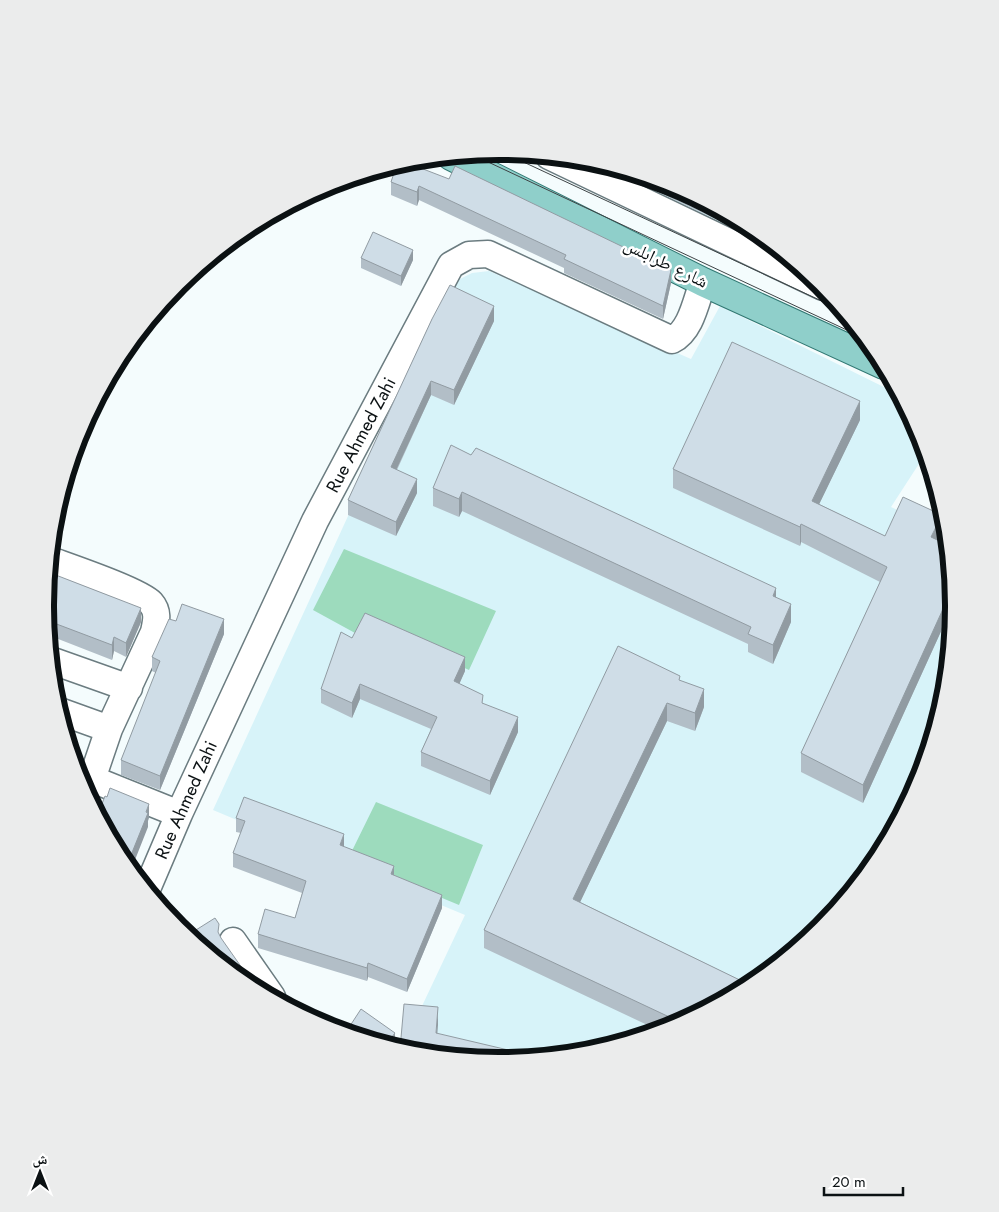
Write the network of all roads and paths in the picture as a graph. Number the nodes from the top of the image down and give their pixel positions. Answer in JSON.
{"nodes":[{"id":1,"x":463,"y":162,"type":"edge"},
{"id":2,"x":570,"y":166,"type":"edge"},
{"id":3,"x":797,"y":274,"type":"edge"},
{"id":4,"x":703,"y":282,"type":"junction"},
{"id":5,"x":871,"y":359,"type":"edge"},
{"id":6,"x":56,"y":563,"type":"edge"},
{"id":7,"x":58,"y":663,"type":"edge"},
{"id":8,"x":129,"y":688,"type":"junction"},
{"id":9,"x":67,"y":714,"type":"edge"},
{"id":10,"x":109,"y":730,"type":"junction"},
{"id":11,"x":90,"y":782,"type":"edge"},
{"id":12,"x":93,"y":787,"type":"edge"},
{"id":13,"x":178,"y":814,"type":"junction"},
{"id":14,"x":150,"y":882,"type":"edge"},
{"id":15,"x":233,"y":942,"type":"dead end"},
{"id":16,"x":258,"y":981,"type":"edge"}],
"edges":[{"from":1,"to":4,"type":"main road","name":"شارع طرابلس"},
{"from":2,"to":3,"type":"street"},
{"from":4,"to":5,"type":"main road","name":"شارع طرابلس"},
{"from":4,"to":13,"type":"street","name":"Rue Ahmed Zahi"},
{"from":6,"to":8,"type":"street"},
{"from":7,"to":8,"type":"street"},
{"from":8,"to":10,"type":"street"},
{"from":9,"to":10,"type":"street"},
{"from":10,"to":11,"type":"street"},
{"from":12,"to":13,"type":"street"},
{"from":13,"to":14,"type":"street","name":"Rue Ahmed Zahi"},
{"from":15,"to":16,"type":"street"}]}
